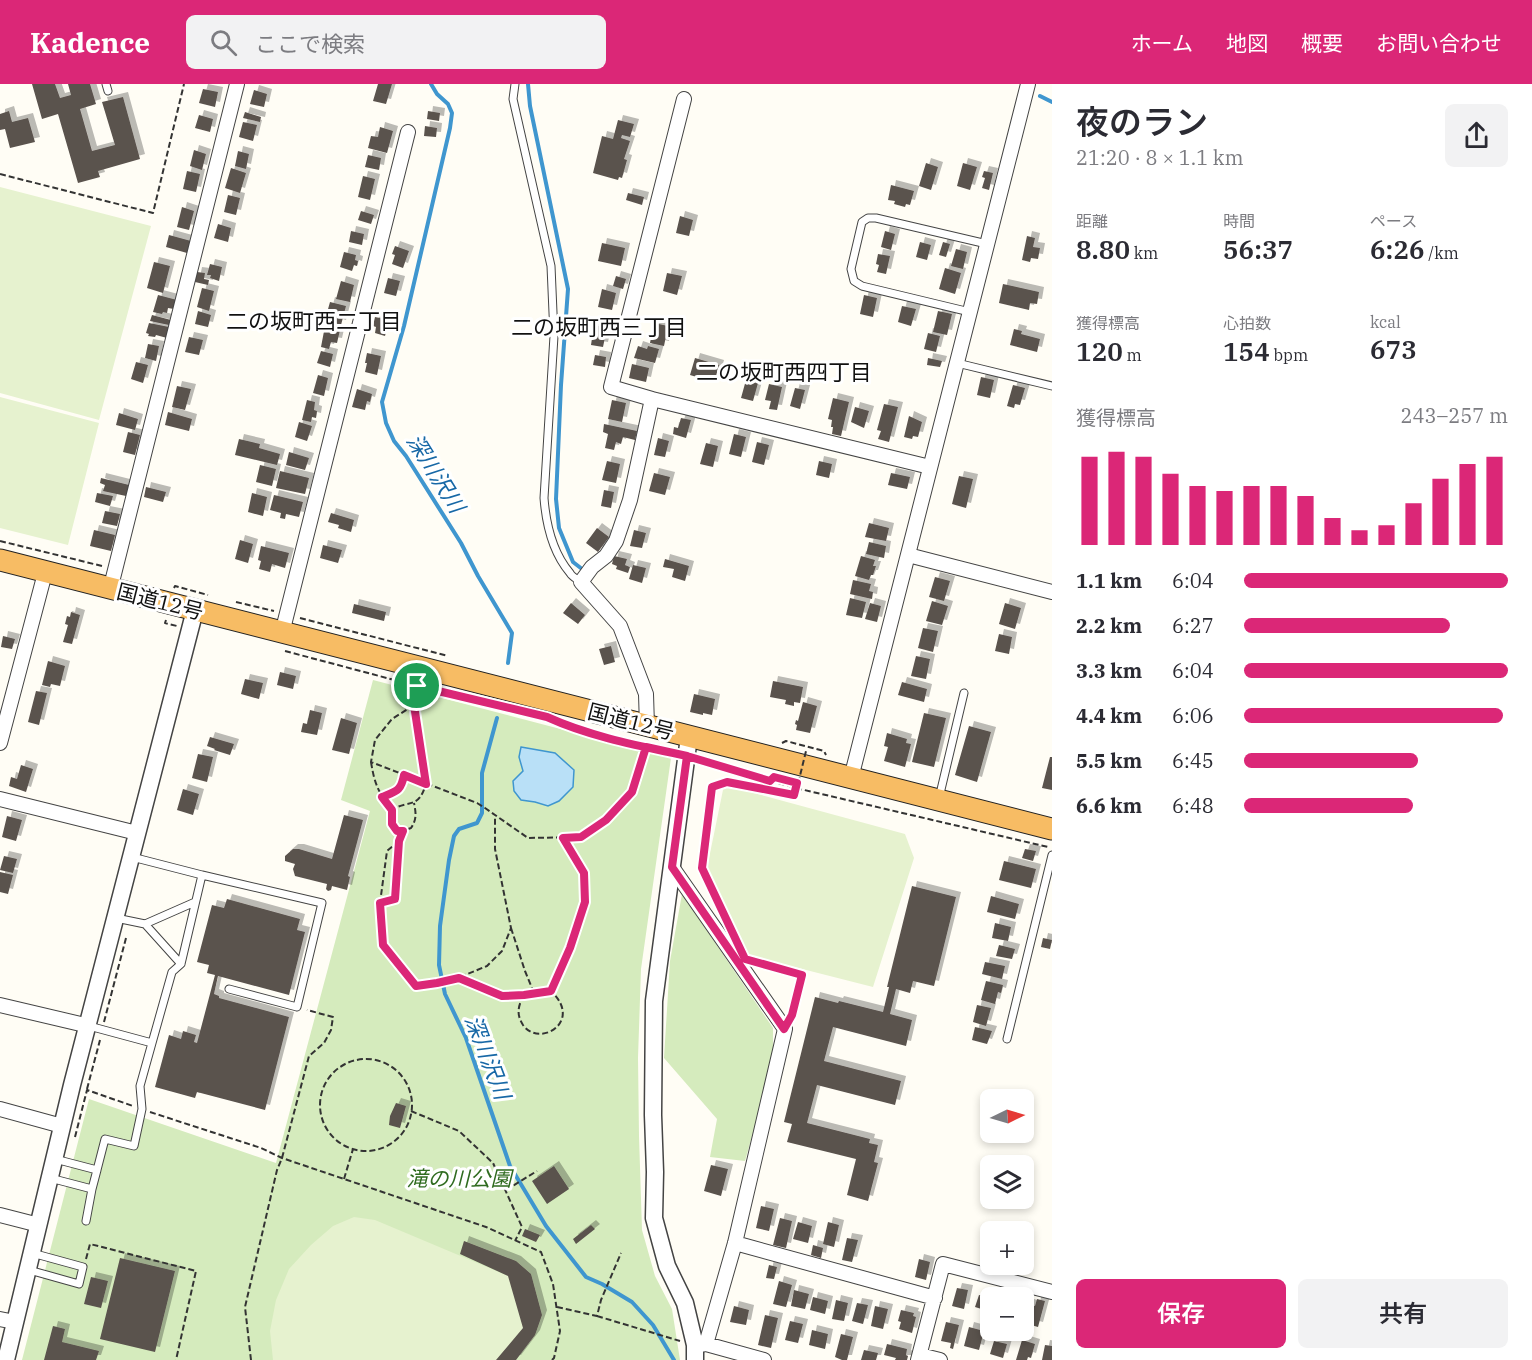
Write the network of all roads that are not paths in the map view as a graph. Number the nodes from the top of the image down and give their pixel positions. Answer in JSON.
{"nodes":[{"id":1,"x":237,"y":84,"type":"edge"},
{"id":2,"x":515,"y":84,"type":"edge"},
{"id":3,"x":1028,"y":84,"type":"edge"},
{"id":4,"x":684,"y":99,"type":"dead end"},
{"id":5,"x":408,"y":132,"type":"dead end"},
{"id":6,"x":987,"y":244,"type":"junction"},
{"id":7,"x":970,"y":312,"type":"junction"},
{"id":8,"x":957,"y":363,"type":"junction"},
{"id":9,"x":1052,"y":386,"type":"edge"},
{"id":10,"x":652,"y":399,"type":"junction"},
{"id":11,"x":930,"y":467,"type":"junction"},
{"id":12,"x":908,"y":555,"type":"junction"},
{"id":13,"x":0,"y":560,"type":"edge"},
{"id":14,"x":45,"y":573,"type":"junction"},
{"id":15,"x":113,"y":580,"type":"junction"},
{"id":16,"x":581,"y":582,"type":"junction"},
{"id":17,"x":1052,"y":592,"type":"edge"},
{"id":18,"x":195,"y":610,"type":"junction"},
{"id":19,"x":282,"y":641,"type":"junction"},
{"id":20,"x":964,"y":693,"type":"dead end"},
{"id":21,"x":646,"y":737,"type":"junction"},
{"id":22,"x":0,"y":743,"type":"edge"},
{"id":23,"x":688,"y":746,"type":"junction"},
{"id":24,"x":851,"y":778,"type":"junction"},
{"id":25,"x":0,"y":799,"type":"edge"},
{"id":26,"x":939,"y":800,"type":"junction"},
{"id":27,"x":1052,"y":829,"type":"edge"},
{"id":28,"x":137,"y":833,"type":"junction"},
{"id":29,"x":1052,"y":855,"type":"edge"},
{"id":30,"x":131,"y":856,"type":"junction"},
{"id":31,"x":672,"y":867,"type":"junction"},
{"id":32,"x":202,"y":875,"type":"junction"},
{"id":33,"x":195,"y":902,"type":"junction"},
{"id":34,"x":116,"y":918,"type":"junction"},
{"id":35,"x":145,"y":924,"type":"junction"},
{"id":36,"x":181,"y":964,"type":"junction"},
{"id":37,"x":229,"y":989,"type":"dead end"},
{"id":38,"x":0,"y":1005,"type":"edge"},
{"id":39,"x":89,"y":1026,"type":"junction"},
{"id":40,"x":1007,"y":1039,"type":"dead end"},
{"id":41,"x":152,"y":1043,"type":"junction"},
{"id":42,"x":0,"y":1109,"type":"edge"},
{"id":43,"x":62,"y":1126,"type":"junction"},
{"id":44,"x":62,"y":1161,"type":"junction"},
{"id":45,"x":98,"y":1170,"type":"junction"},
{"id":46,"x":50,"y":1178,"type":"junction"},
{"id":47,"x":92,"y":1189,"type":"junction"},
{"id":48,"x":0,"y":1215,"type":"edge"},
{"id":49,"x":86,"y":1221,"type":"dead end"},
{"id":50,"x":39,"y":1225,"type":"junction"},
{"id":51,"x":735,"y":1243,"type":"junction"},
{"id":52,"x":30,"y":1262,"type":"junction"},
{"id":53,"x":1052,"y":1292,"type":"edge"},
{"id":54,"x":935,"y":1298,"type":"junction"},
{"id":55,"x":7,"y":1321,"type":"edge"},
{"id":56,"x":695,"y":1348,"type":"edge"},
{"id":57,"x":919,"y":1357,"type":"edge"},
{"id":58,"x":6,"y":1360,"type":"edge"},
{"id":59,"x":764,"y":1360,"type":"edge"},
{"id":60,"x":940,"y":1360,"type":"edge"}],
"edges":[{"from":1,"to":15,"type":"street"},
{"from":2,"to":16,"type":"lane"},
{"from":3,"to":6,"type":"street"},
{"from":4,"to":10,"type":"street"},
{"from":5,"to":19,"type":"street"},
{"from":6,"to":7,"type":"street"},
{"from":6,"to":7,"type":"lane"},
{"from":7,"to":8,"type":"street"},
{"from":8,"to":9,"type":"lane"},
{"from":8,"to":11,"type":"street"},
{"from":10,"to":11,"type":"street"},
{"from":10,"to":16,"type":"street"},
{"from":11,"to":12,"type":"street"},
{"from":12,"to":17,"type":"street"},
{"from":12,"to":24,"type":"street"},
{"from":13,"to":14,"type":"highway","name":"国道12号"},
{"from":14,"to":15,"type":"highway","name":"国道12号"},
{"from":14,"to":22,"type":"street"},
{"from":15,"to":18,"type":"highway","name":"国道12号"},
{"from":16,"to":21,"type":"street"},
{"from":18,"to":19,"type":"highway","name":"国道12号"},
{"from":18,"to":28,"type":"street"},
{"from":19,"to":21,"type":"highway","name":"国道12号"},
{"from":20,"to":26,"type":"lane"},
{"from":21,"to":23,"type":"highway","name":"国道12号"},
{"from":23,"to":24,"type":"highway","name":"国道12号"},
{"from":23,"to":31,"type":"street"},
{"from":24,"to":26,"type":"highway","name":"国道12号"},
{"from":25,"to":28,"type":"street"},
{"from":26,"to":27,"type":"highway","name":"国道12号"},
{"from":28,"to":30,"type":"street"},
{"from":29,"to":40,"type":"lane"},
{"from":30,"to":32,"type":"lane"},
{"from":30,"to":34,"type":"street"},
{"from":31,"to":51,"type":"street"},
{"from":31,"to":56,"type":"street"},
{"from":32,"to":33,"type":"lane"},
{"from":32,"to":37,"type":"lane"},
{"from":33,"to":35,"type":"lane"},
{"from":33,"to":36,"type":"lane"},
{"from":34,"to":35,"type":"lane"},
{"from":34,"to":39,"type":"street"},
{"from":35,"to":36,"type":"lane"},
{"from":36,"to":41,"type":"lane"},
{"from":38,"to":39,"type":"street"},
{"from":39,"to":41,"type":"lane"},
{"from":39,"to":43,"type":"street"},
{"from":41,"to":45,"type":"lane"},
{"from":42,"to":43,"type":"street"},
{"from":43,"to":44,"type":"street"},
{"from":44,"to":45,"type":"lane"},
{"from":44,"to":46,"type":"street"},
{"from":45,"to":47,"type":"lane"},
{"from":46,"to":47,"type":"lane"},
{"from":46,"to":50,"type":"street"},
{"from":47,"to":49,"type":"lane"},
{"from":48,"to":50,"type":"street"},
{"from":50,"to":52,"type":"street"},
{"from":51,"to":54,"type":"street"},
{"from":51,"to":56,"type":"street"},
{"from":52,"to":52,"type":"lane"},
{"from":52,"to":55,"type":"street"},
{"from":53,"to":54,"type":"street"},
{"from":54,"to":57,"type":"street"},
{"from":55,"to":58,"type":"street"},
{"from":56,"to":59,"type":"street"},
{"from":57,"to":60,"type":"street"}]}
